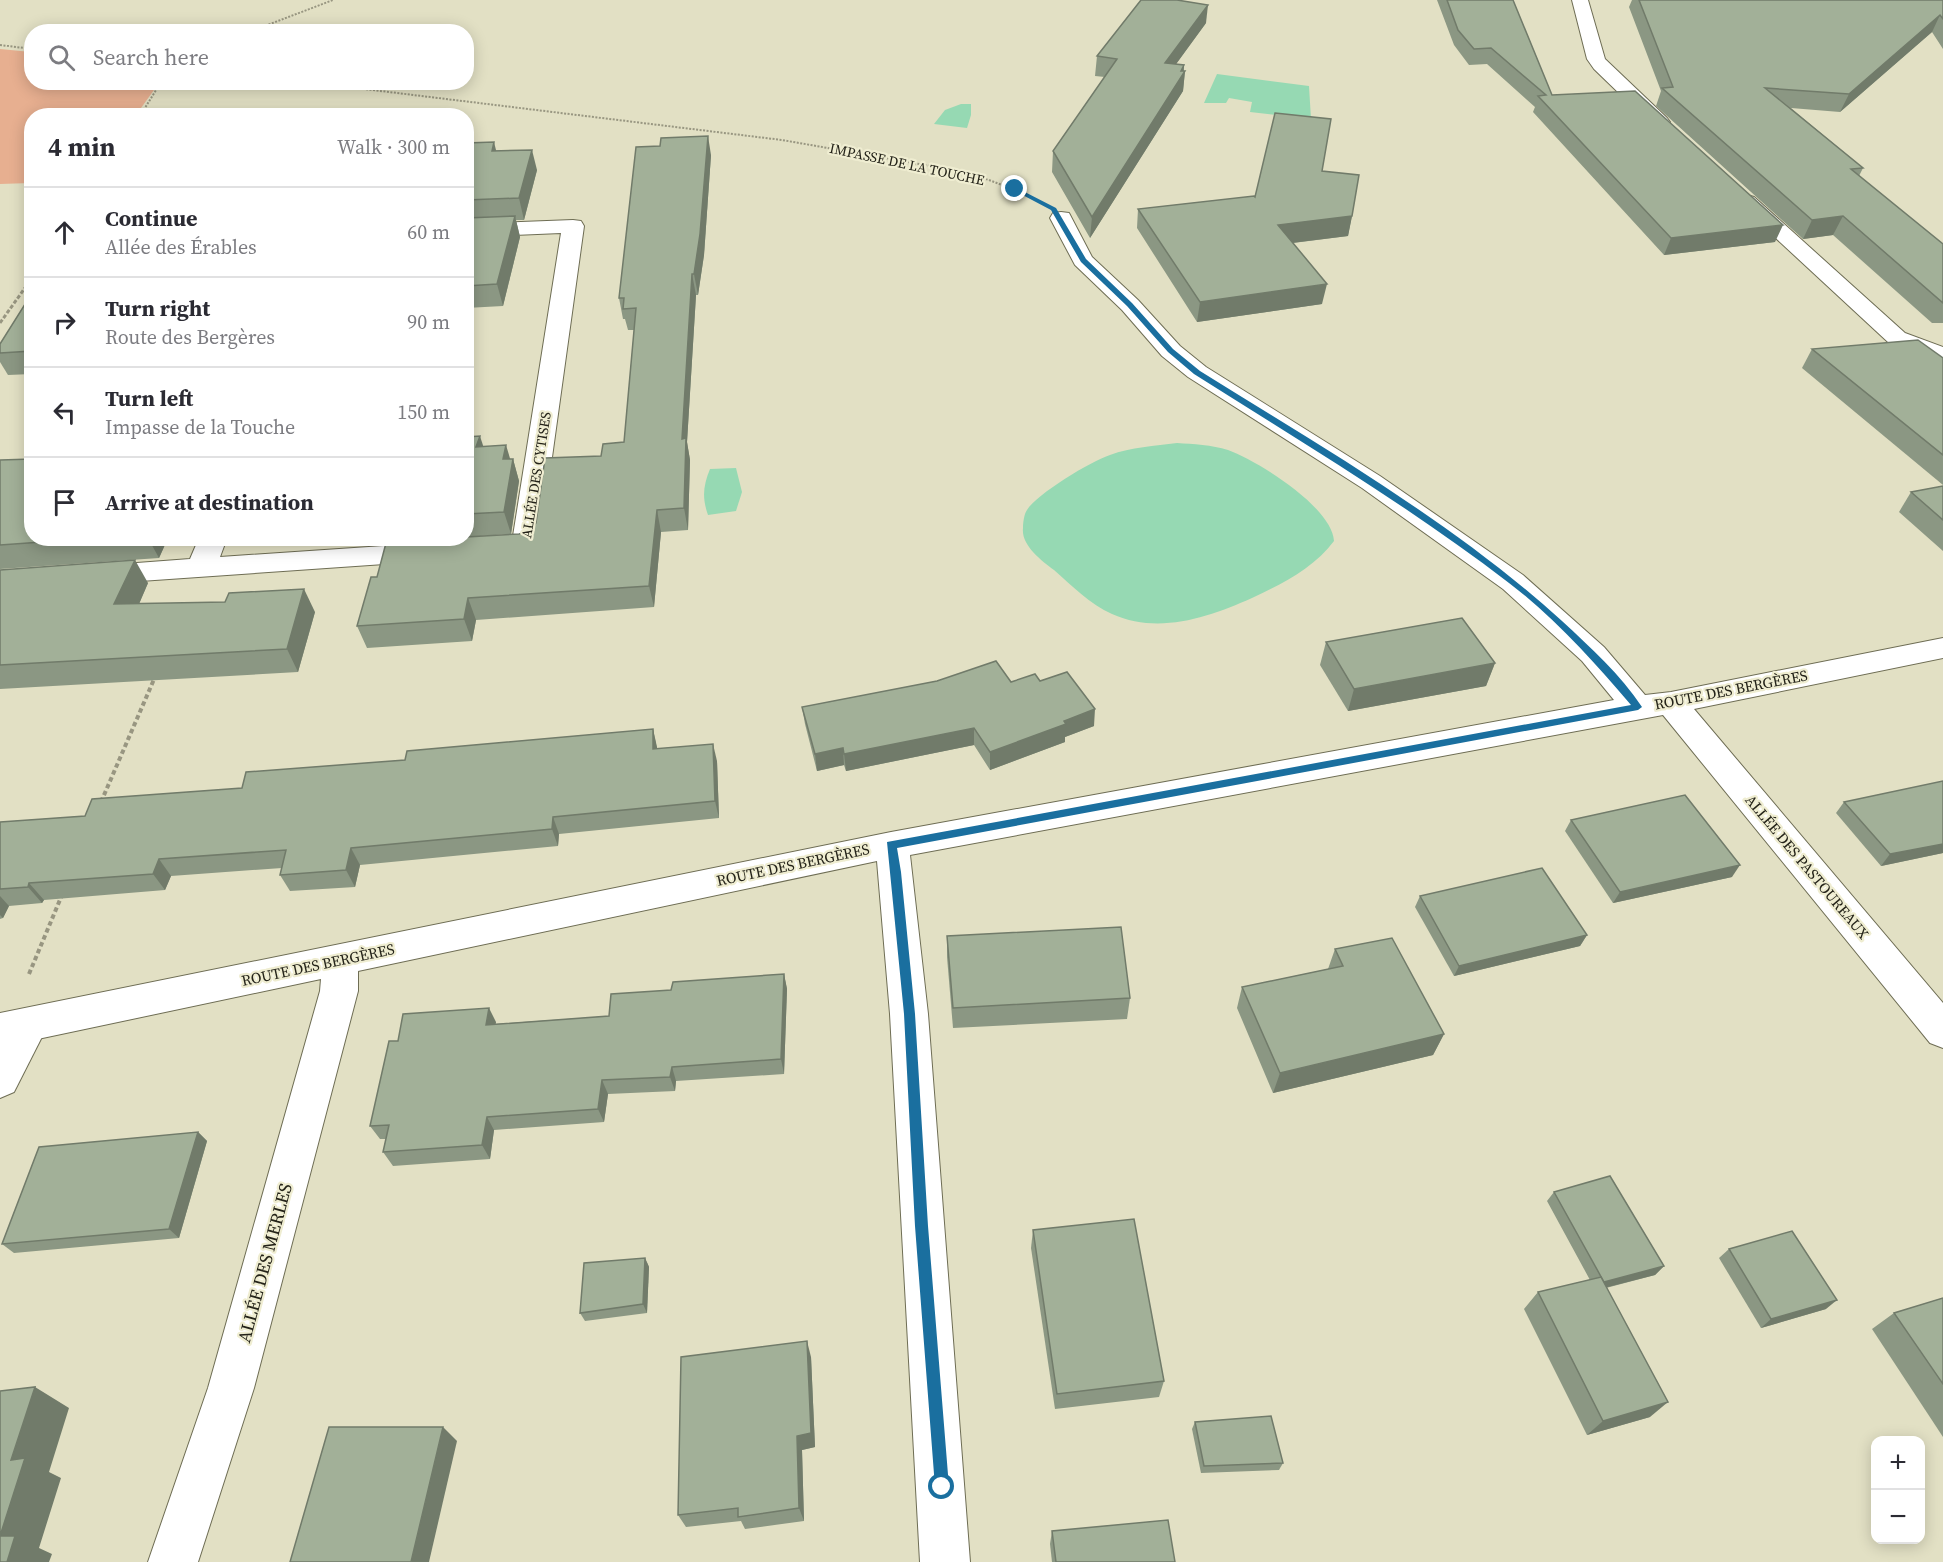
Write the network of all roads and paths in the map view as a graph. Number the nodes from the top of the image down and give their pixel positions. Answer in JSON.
{"nodes":[{"id":1,"x":333,"y":0,"type":"edge"},
{"id":2,"x":1580,"y":0,"type":"edge"},
{"id":3,"x":270,"y":24,"type":"edge"},
{"id":4,"x":0,"y":45,"type":"edge"},
{"id":5,"x":24,"y":48,"type":"edge"},
{"id":6,"x":156,"y":90,"type":"edge"},
{"id":7,"x":373,"y":90,"type":"edge"},
{"id":8,"x":145,"y":108,"type":"edge"},
{"id":9,"x":1676,"y":137,"type":"edge"},
{"id":10,"x":1729,"y":185,"type":"edge"},
{"id":11,"x":1061,"y":218,"type":"joint"},
{"id":12,"x":474,"y":231,"type":"edge"},
{"id":13,"x":24,"y":289,"type":"edge"},
{"id":14,"x":0,"y":323,"type":"edge"},
{"id":15,"x":1943,"y":355,"type":"edge"},
{"id":16,"x":210,"y":546,"type":"edge"},
{"id":17,"x":201,"y":568,"type":"junction"},
{"id":18,"x":71,"y":576,"type":"edge"},
{"id":19,"x":1943,"y":648,"type":"edge"},
{"id":20,"x":159,"y":667,"type":"edge"},
{"id":21,"x":1654,"y":705,"type":"junction"},
{"id":22,"x":98,"y":810,"type":"edge"},
{"id":23,"x":891,"y":845,"type":"junction"},
{"id":24,"x":66,"y":886,"type":"edge"},
{"id":25,"x":340,"y":960,"type":"junction"},
{"id":26,"x":11,"y":1028,"type":"edge"},
{"id":27,"x":1943,"y":1030,"type":"edge"},
{"id":28,"x":0,"y":1080,"type":"edge"},
{"id":29,"x":174,"y":1562,"type":"edge"},
{"id":30,"x":945,"y":1562,"type":"edge"}],
"edges":[{"from":1,"to":3,"type":"path"},
{"from":2,"to":9,"type":"street"},
{"from":4,"to":5,"type":"path"},
{"from":6,"to":8,"type":"path"},
{"from":7,"to":11,"type":"path","name":"IMPASSE DE LA TOUCHE"},
{"from":10,"to":15,"type":"street"},
{"from":11,"to":21,"type":"street"},
{"from":12,"to":17,"type":"street","name":"ALLÉE DES CYTISES"},
{"from":13,"to":14,"type":"path"},
{"from":16,"to":17,"type":"street"},
{"from":17,"to":18,"type":"street","name":"ALLÉE DES CYTISES"},
{"from":19,"to":21,"type":"street","name":"ROUTE DES BERGÈRES"},
{"from":20,"to":22,"type":"path"},
{"from":21,"to":23,"type":"street","name":"ROUTE DES BERGÈRES"},
{"from":21,"to":27,"type":"street","name":"ALLÉE DES PASTOUREAUX"},
{"from":23,"to":25,"type":"street","name":"ROUTE DES BERGÈRES"},
{"from":23,"to":30,"type":"street"},
{"from":24,"to":26,"type":"path"},
{"from":25,"to":26,"type":"street","name":"ROUTE DES BERGÈRES"},
{"from":25,"to":29,"type":"street","name":"ALLÉE DES MERLES"},
{"from":26,"to":28,"type":"street"}]}
